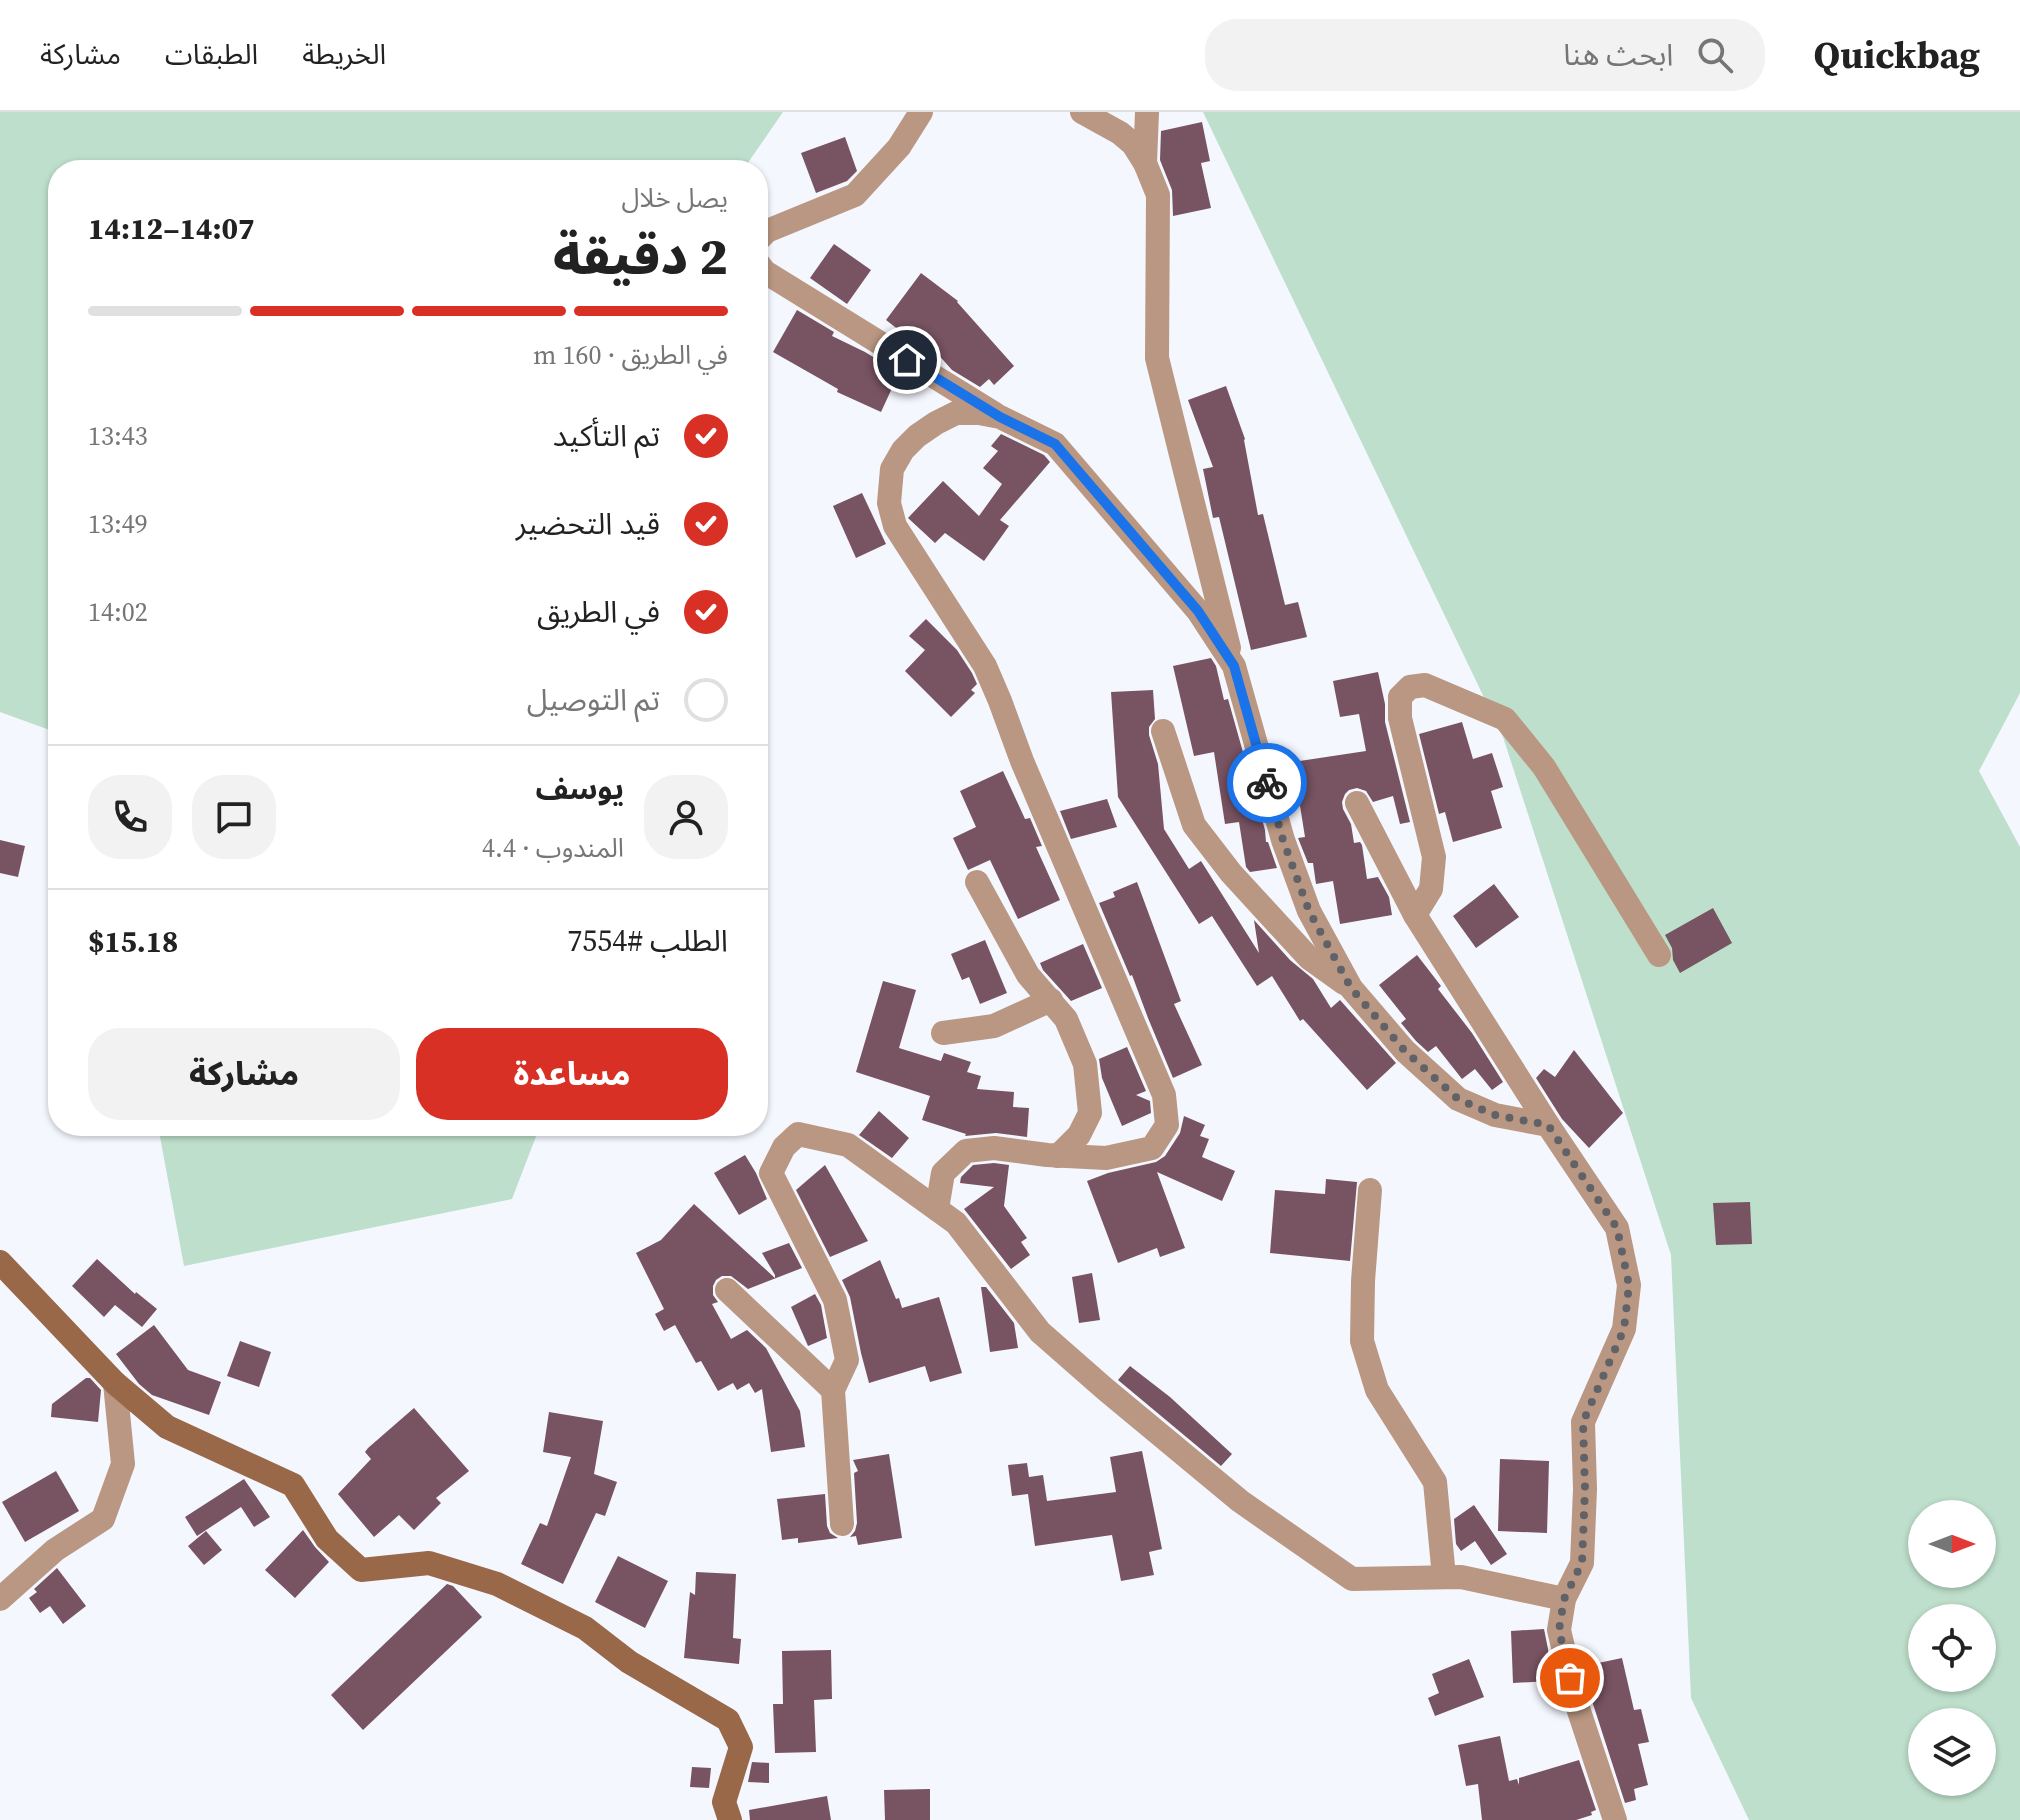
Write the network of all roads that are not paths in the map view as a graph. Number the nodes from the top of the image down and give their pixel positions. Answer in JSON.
{"nodes":[{"id":1,"x":921,"y":112,"type":"edge"},
{"id":2,"x":1082,"y":112,"type":"edge"},
{"id":3,"x":1147,"y":112,"type":"edge"},
{"id":4,"x":1145,"y":163,"type":"junction"},
{"id":5,"x":768,"y":231,"type":"edge"},
{"id":6,"x":768,"y":274,"type":"edge"},
{"id":7,"x":1000,"y":417,"type":"junction"},
{"id":8,"x":1234,"y":666,"type":"junction"},
{"id":9,"x":1163,"y":731,"type":"dead end"},
{"id":10,"x":1357,"y":803,"type":"dead end"},
{"id":11,"x":977,"y":882,"type":"dead end"},
{"id":12,"x":1415,"y":915,"type":"junction"},
{"id":13,"x":1659,"y":955,"type":"dead end"},
{"id":14,"x":1351,"y":988,"type":"junction"},
{"id":15,"x":1051,"y":1000,"type":"junction"},
{"id":16,"x":943,"y":1033,"type":"dead end"},
{"id":17,"x":1548,"y":1125,"type":"junction"},
{"id":18,"x":1058,"y":1156,"type":"junction"},
{"id":19,"x":1370,"y":1190,"type":"dead end"},
{"id":20,"x":937,"y":1209,"type":"junction"},
{"id":21,"x":0,"y":1262,"type":"edge"},
{"id":22,"x":727,"y":1290,"type":"dead end"},
{"id":23,"x":115,"y":1383,"type":"junction"},
{"id":24,"x":833,"y":1390,"type":"junction"},
{"id":25,"x":842,"y":1524,"type":"dead end"},
{"id":26,"x":1444,"y":1577,"type":"junction"},
{"id":27,"x":0,"y":1599,"type":"edge"},
{"id":28,"x":1564,"y":1599,"type":"junction"},
{"id":29,"x":730,"y":1820,"type":"edge"},
{"id":30,"x":1615,"y":1820,"type":"edge"}],
"edges":[{"from":1,"to":5,"type":"street"},
{"from":2,"to":4,"type":"street"},
{"from":3,"to":4,"type":"street"},
{"from":4,"to":8,"type":"street"},
{"from":6,"to":7,"type":"street"},
{"from":7,"to":8,"type":"street"},
{"from":7,"to":18,"type":"street"},
{"from":8,"to":14,"type":"street"},
{"from":9,"to":14,"type":"street"},
{"from":10,"to":12,"type":"street"},
{"from":11,"to":15,"type":"street"},
{"from":12,"to":13,"type":"street"},
{"from":12,"to":17,"type":"street"},
{"from":14,"to":17,"type":"street"},
{"from":15,"to":16,"type":"street"},
{"from":15,"to":18,"type":"street"},
{"from":17,"to":28,"type":"street"},
{"from":18,"to":20,"type":"street"},
{"from":19,"to":26,"type":"street"},
{"from":20,"to":24,"type":"street"},
{"from":20,"to":26,"type":"street"},
{"from":21,"to":23,"type":"street"},
{"from":22,"to":24,"type":"street"},
{"from":23,"to":27,"type":"street"},
{"from":23,"to":29,"type":"street"},
{"from":24,"to":25,"type":"street"},
{"from":26,"to":28,"type":"street"},
{"from":28,"to":30,"type":"street"}]}
